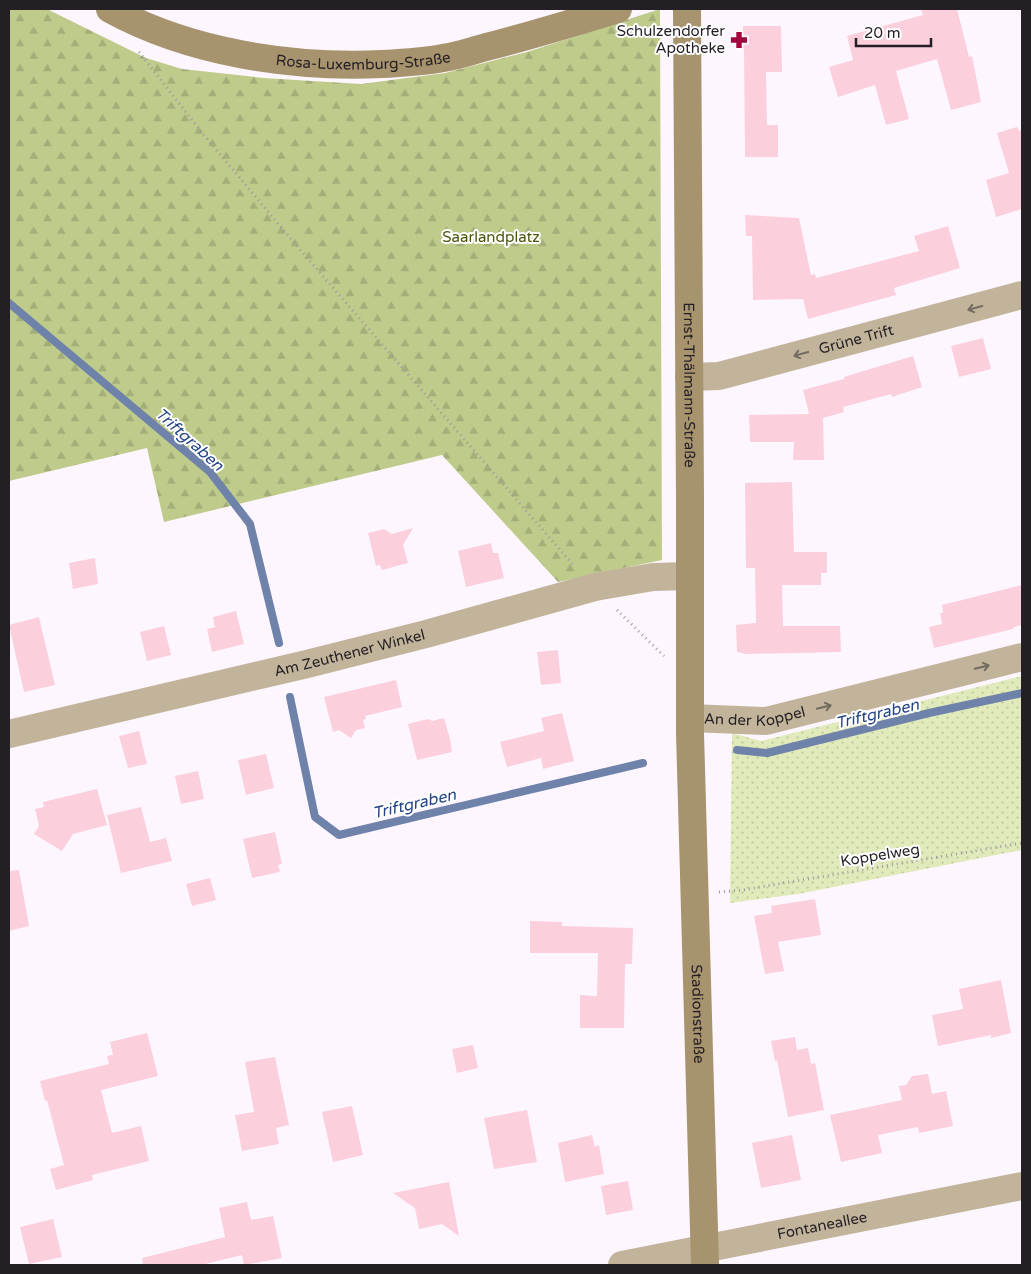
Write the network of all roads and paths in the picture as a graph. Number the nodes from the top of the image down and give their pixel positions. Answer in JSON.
{"nodes":[{"id":1,"x":618,"y":9,"type":"edge"},
{"id":2,"x":687,"y":9,"type":"edge"},
{"id":3,"x":122,"y":14,"type":"edge"},
{"id":4,"x":1022,"y":295,"type":"edge"},
{"id":5,"x":689,"y":377,"type":"junction"},
{"id":6,"x":575,"y":567,"type":"dead end"},
{"id":7,"x":690,"y":576,"type":"junction"},
{"id":8,"x":595,"y":587,"type":"junction"},
{"id":9,"x":1022,"y":657,"type":"edge"},
{"id":10,"x":665,"y":658,"type":"dead end"},
{"id":11,"x":690,"y":718,"type":"junction"},
{"id":12,"x":9,"y":734,"type":"edge"},
{"id":13,"x":690,"y":762,"type":"joint"},
{"id":14,"x":1022,"y":843,"type":"edge"},
{"id":15,"x":742,"y":890,"type":"dead end"},
{"id":16,"x":1022,"y":1186,"type":"edge"},
{"id":17,"x":705,"y":1257,"type":"edge"},
{"id":18,"x":622,"y":1265,"type":"edge"}],
"edges":[{"from":1,"to":3,"type":"street","name":"Rosa-Luxemburg-Straße"},
{"from":2,"to":5,"type":"street","name":"Ernst-Thälmann-Straße"},
{"from":3,"to":6,"type":"path"},
{"from":4,"to":5,"type":"street","name":"Grüne Trift","one_way":true},
{"from":5,"to":7,"type":"street","name":"Ernst-Thälmann-Straße"},
{"from":7,"to":8,"type":"street","name":"Am Zeuthener Winkel"},
{"from":7,"to":11,"type":"street","name":"Ernst-Thälmann-Straße"},
{"from":8,"to":10,"type":"path"},
{"from":8,"to":12,"type":"street","name":"Am Zeuthener Winkel"},
{"from":11,"to":9,"type":"street","name":"An der Koppel","one_way":true},
{"from":11,"to":13,"type":"street","name":"Ernst-Thälmann-Straße"},
{"from":13,"to":17,"type":"street","name":"Stadionstraße"},
{"from":14,"to":15,"type":"path","name":"Koppelweg"},
{"from":16,"to":17,"type":"street","name":"Fontaneallee"},
{"from":17,"to":18,"type":"street","name":"Fontaneallee"}]}
